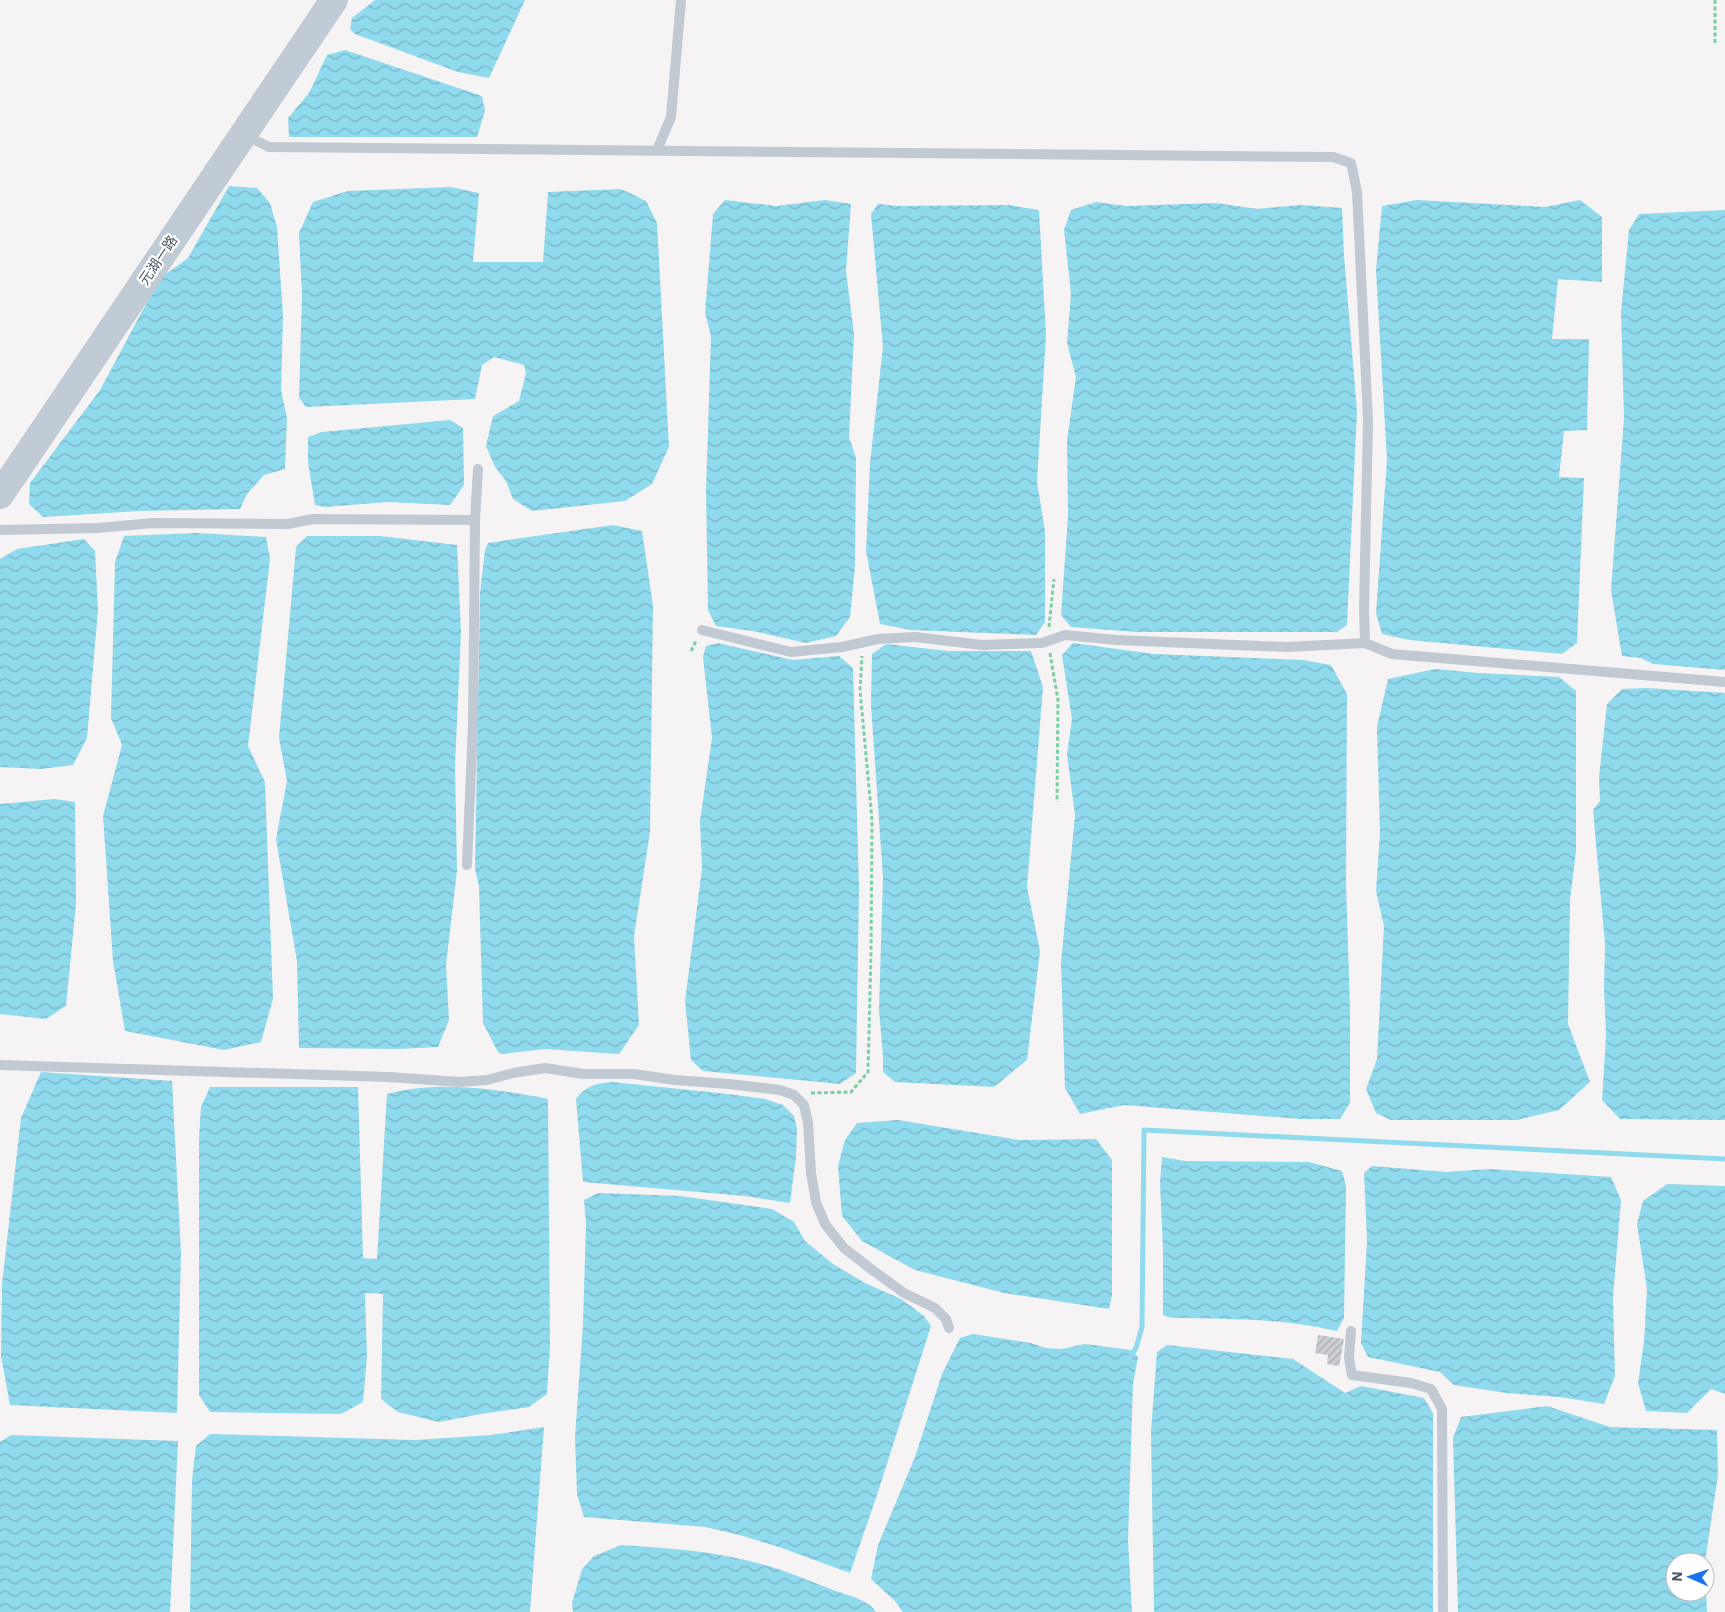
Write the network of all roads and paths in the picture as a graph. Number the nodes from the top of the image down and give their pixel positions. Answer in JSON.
{"nodes":[{"id":1,"x":334,"y":0,"type":"edge"},
{"id":2,"x":681,"y":0,"type":"edge"},
{"id":3,"x":1715,"y":0,"type":"edge"},
{"id":4,"x":1715,"y":43,"type":"dead end"},
{"id":5,"x":243,"y":134,"type":"junction"},
{"id":6,"x":657,"y":150,"type":"junction"},
{"id":7,"x":478,"y":468,"type":"dead end"},
{"id":8,"x":0,"y":495,"type":"edge"},
{"id":9,"x":475,"y":520,"type":"junction"},
{"id":10,"x":0,"y":530,"type":"edge"},
{"id":11,"x":1054,"y":579,"type":"dead end"},
{"id":12,"x":702,"y":630,"type":"dead end"},
{"id":13,"x":1048,"y":641,"type":"junction"},
{"id":14,"x":863,"y":643,"type":"junction"},
{"id":15,"x":1365,"y":643,"type":"junction"},
{"id":16,"x":1725,"y":682,"type":"edge"},
{"id":17,"x":1057,"y":802,"type":"dead end"},
{"id":18,"x":467,"y":865,"type":"dead end"},
{"id":19,"x":0,"y":1065,"type":"edge"},
{"id":20,"x":799,"y":1100,"type":"junction"},
{"id":21,"x":949,"y":1328,"type":"dead end"},
{"id":22,"x":1351,"y":1331,"type":"dead end"},
{"id":23,"x":1443,"y":1612,"type":"edge"}],
"edges":[{"from":1,"to":5,"type":"main road","name":"元湖一路"},
{"from":2,"to":6,"type":"lane"},
{"from":3,"to":4,"type":"path"},
{"from":5,"to":6,"type":"lane"},
{"from":5,"to":8,"type":"main road","name":"元湖一路"},
{"from":6,"to":15,"type":"lane"},
{"from":7,"to":9,"type":"lane"},
{"from":9,"to":10,"type":"lane"},
{"from":9,"to":18,"type":"lane"},
{"from":11,"to":13,"type":"path"},
{"from":12,"to":14,"type":"lane"},
{"from":13,"to":14,"type":"lane"},
{"from":13,"to":15,"type":"lane"},
{"from":13,"to":17,"type":"path"},
{"from":14,"to":20,"type":"path"},
{"from":15,"to":16,"type":"lane"},
{"from":19,"to":20,"type":"lane"},
{"from":20,"to":21,"type":"lane"},
{"from":22,"to":23,"type":"lane"}]}
